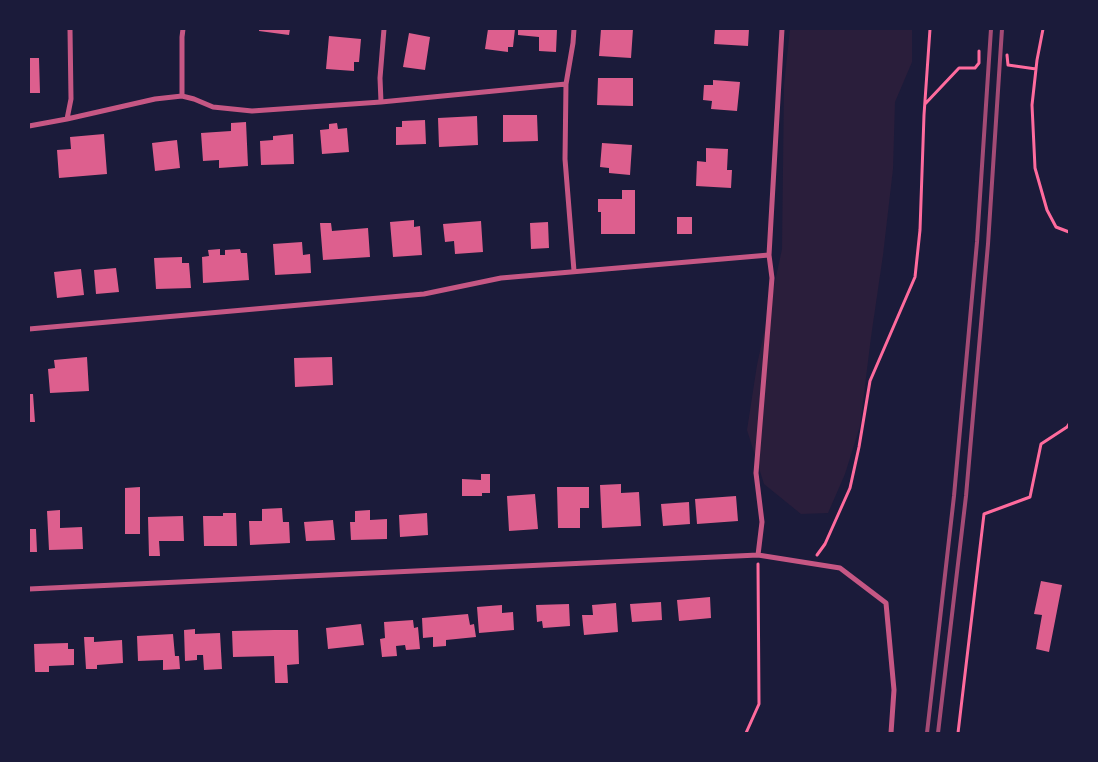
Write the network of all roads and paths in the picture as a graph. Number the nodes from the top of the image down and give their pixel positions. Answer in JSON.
{"nodes":[{"id":1,"x":70,"y":29,"type":"edge"},
{"id":2,"x":184,"y":29,"type":"edge"},
{"id":3,"x":384,"y":29,"type":"edge"},
{"id":4,"x":574,"y":29,"type":"edge"},
{"id":5,"x":782,"y":29,"type":"edge"},
{"id":6,"x":930,"y":29,"type":"edge"},
{"id":7,"x":1043,"y":29,"type":"edge"},
{"id":8,"x":979,"y":51,"type":"dead end"},
{"id":9,"x":1006,"y":54,"type":"dead end"},
{"id":10,"x":1036,"y":70,"type":"junction"},
{"id":11,"x":566,"y":84,"type":"junction"},
{"id":12,"x":182,"y":96,"type":"junction"},
{"id":13,"x":381,"y":102,"type":"junction"},
{"id":14,"x":925,"y":104,"type":"junction"},
{"id":15,"x":67,"y":119,"type":"junction"},
{"id":16,"x":29,"y":126,"type":"edge"},
{"id":17,"x":1069,"y":232,"type":"edge"},
{"id":18,"x":769,"y":255,"type":"junction"},
{"id":19,"x":574,"y":271,"type":"junction"},
{"id":20,"x":29,"y":329,"type":"edge"},
{"id":21,"x":1069,"y":424,"type":"edge"},
{"id":22,"x":758,"y":554,"type":"junction"},
{"id":23,"x":811,"y":564,"type":"junction"},
{"id":24,"x":29,"y":588,"type":"edge"},
{"id":25,"x":746,"y":733,"type":"edge"},
{"id":26,"x":891,"y":733,"type":"edge"},
{"id":27,"x":958,"y":733,"type":"edge"}],
"edges":[{"from":1,"to":15,"type":"street"},
{"from":2,"to":12,"type":"street"},
{"from":3,"to":13,"type":"street"},
{"from":4,"to":11,"type":"street"},
{"from":5,"to":18,"type":"street"},
{"from":6,"to":14,"type":"path"},
{"from":7,"to":10,"type":"path"},
{"from":8,"to":14,"type":"path"},
{"from":9,"to":10,"type":"path"},
{"from":10,"to":17,"type":"path"},
{"from":11,"to":13,"type":"street"},
{"from":11,"to":19,"type":"street"},
{"from":12,"to":13,"type":"street"},
{"from":12,"to":15,"type":"street"},
{"from":14,"to":23,"type":"path"},
{"from":15,"to":16,"type":"street"},
{"from":18,"to":19,"type":"street"},
{"from":18,"to":22,"type":"street"},
{"from":19,"to":20,"type":"street"},
{"from":21,"to":27,"type":"path"},
{"from":22,"to":23,"type":"street"},
{"from":22,"to":24,"type":"street"},
{"from":22,"to":25,"type":"path"},
{"from":23,"to":26,"type":"street"}]}
